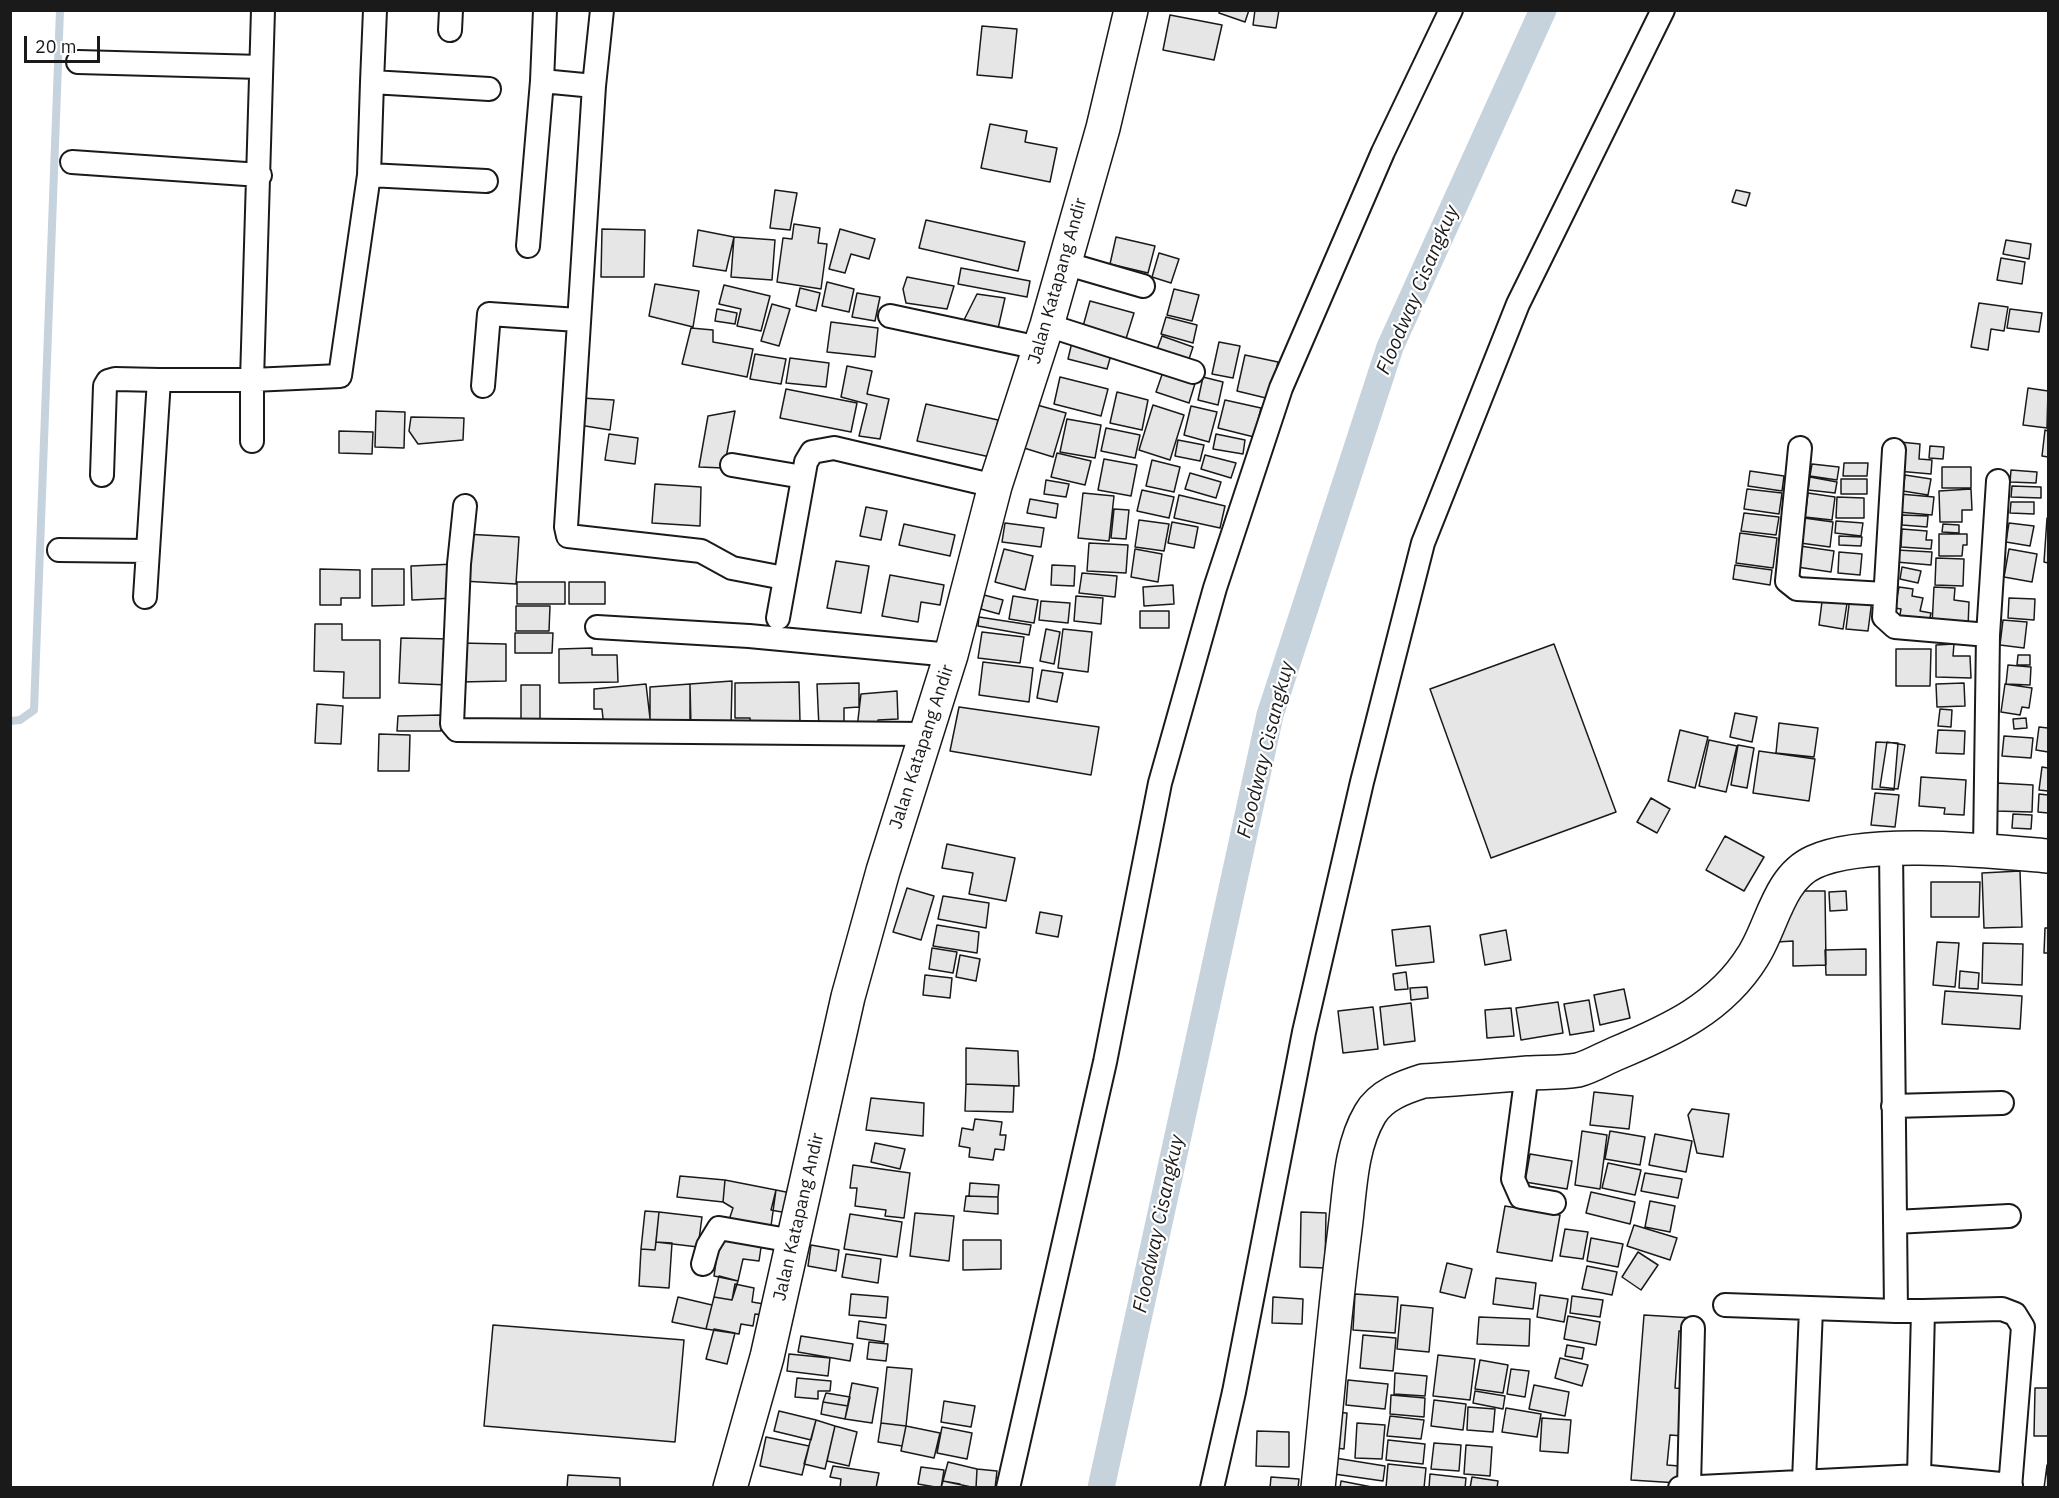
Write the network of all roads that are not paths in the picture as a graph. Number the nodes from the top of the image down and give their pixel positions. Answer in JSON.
{"nodes":[{"id":1,"x":263,"y":10,"type":"edge"},
{"id":2,"x":375,"y":10,"type":"edge"},
{"id":3,"x":545,"y":10,"type":"edge"},
{"id":4,"x":602,"y":10,"type":"edge"},
{"id":5,"x":1131,"y":10,"type":"edge"},
{"id":6,"x":1451,"y":10,"type":"edge"},
{"id":7,"x":1663,"y":10,"type":"edge"},
{"id":8,"x":78,"y":62,"type":"dead end"},
{"id":9,"x":261,"y":66,"type":"junction"},
{"id":10,"x":542,"y":81,"type":"junction"},
{"id":11,"x":372,"y":82,"type":"junction"},
{"id":12,"x":594,"y":86,"type":"junction"},
{"id":13,"x":489,"y":89,"type":"dead end"},
{"id":14,"x":72,"y":162,"type":"dead end"},
{"id":15,"x":260,"y":175,"type":"junction"},
{"id":16,"x":369,"y":176,"type":"junction"},
{"id":17,"x":486,"y":181,"type":"dead end"},
{"id":18,"x":528,"y":246,"type":"dead end"},
{"id":19,"x":1064,"y":263,"type":"junction"},
{"id":20,"x":1143,"y":286,"type":"dead end"},
{"id":21,"x":890,"y":316,"type":"dead end"},
{"id":22,"x":578,"y":320,"type":"junction"},
{"id":23,"x":1043,"y":337,"type":"junction"},
{"id":24,"x":1193,"y":372,"type":"dead end"},
{"id":25,"x":159,"y":380,"type":"junction"},
{"id":26,"x":252,"y":380,"type":"junction"},
{"id":27,"x":483,"y":386,"type":"dead end"},
{"id":28,"x":252,"y":441,"type":"dead end"},
{"id":29,"x":1800,"y":447,"type":"dead end"},
{"id":30,"x":1894,"y":450,"type":"dead end"},
{"id":31,"x":732,"y":465,"type":"dead end"},
{"id":32,"x":102,"y":475,"type":"dead end"},
{"id":33,"x":803,"y":477,"type":"junction"},
{"id":34,"x":1998,"y":481,"type":"dead end"},
{"id":35,"x":995,"y":486,"type":"junction"},
{"id":36,"x":465,"y":506,"type":"dead end"},
{"id":37,"x":60,"y":550,"type":"dead end"},
{"id":38,"x":147,"y":551,"type":"junction"},
{"id":39,"x":784,"y":578,"type":"junction"},
{"id":40,"x":1885,"y":594,"type":"junction"},
{"id":41,"x":145,"y":597,"type":"dead end"},
{"id":42,"x":778,"y":618,"type":"dead end"},
{"id":43,"x":597,"y":627,"type":"dead end"},
{"id":44,"x":1988,"y":635,"type":"junction"},
{"id":45,"x":951,"y":655,"type":"junction"},
{"id":46,"x":925,"y":734,"type":"junction"},
{"id":47,"x":1891,"y":849,"type":"junction"},
{"id":48,"x":1985,"y":850,"type":"junction"},
{"id":49,"x":2049,"y":856,"type":"edge"},
{"id":50,"x":1527,"y":1073,"type":"junction"},
{"id":51,"x":2002,"y":1103,"type":"dead end"},
{"id":52,"x":1893,"y":1107,"type":"junction"},
{"id":53,"x":1554,"y":1203,"type":"dead end"},
{"id":54,"x":2010,"y":1216,"type":"dead end"},
{"id":55,"x":1895,"y":1222,"type":"junction"},
{"id":56,"x":793,"y":1241,"type":"junction"},
{"id":57,"x":703,"y":1263,"type":"dead end"},
{"id":58,"x":1725,"y":1305,"type":"dead end"},
{"id":59,"x":1811,"y":1309,"type":"junction"},
{"id":60,"x":1896,"y":1311,"type":"junction"},
{"id":61,"x":1923,"y":1311,"type":"junction"},
{"id":62,"x":1693,"y":1328,"type":"dead end"},
{"id":63,"x":1919,"y":1476,"type":"junction"},
{"id":64,"x":1804,"y":1481,"type":"junction"},
{"id":65,"x":2011,"y":1486,"type":"edge"},
{"id":66,"x":1684,"y":1487,"type":"edge"},
{"id":67,"x":730,"y":1488,"type":"edge"},
{"id":68,"x":1008,"y":1488,"type":"edge"},
{"id":69,"x":1212,"y":1488,"type":"edge"},
{"id":70,"x":1318,"y":1488,"type":"edge"}],
"edges":[{"from":1,"to":9,"type":"street"},
{"from":2,"to":11,"type":"street"},
{"from":3,"to":10,"type":"street"},
{"from":4,"to":12,"type":"street"},
{"from":5,"to":19,"type":"street","name":"Jalan Katapang Andir"},
{"from":6,"to":68,"type":"street"},
{"from":7,"to":69,"type":"street"},
{"from":8,"to":9,"type":"street"},
{"from":9,"to":15,"type":"street"},
{"from":10,"to":12,"type":"street"},
{"from":10,"to":18,"type":"street"},
{"from":11,"to":13,"type":"street"},
{"from":11,"to":16,"type":"street"},
{"from":12,"to":22,"type":"street"},
{"from":14,"to":15,"type":"street"},
{"from":15,"to":26,"type":"street"},
{"from":16,"to":17,"type":"street"},
{"from":16,"to":26,"type":"street"},
{"from":19,"to":20,"type":"street"},
{"from":19,"to":23,"type":"street","name":"Jalan Katapang Andir"},
{"from":21,"to":23,"type":"street"},
{"from":22,"to":27,"type":"street"},
{"from":22,"to":39,"type":"street"},
{"from":23,"to":24,"type":"street"},
{"from":23,"to":35,"type":"street","name":"Jalan Katapang Andir"},
{"from":25,"to":26,"type":"street"},
{"from":25,"to":32,"type":"street"},
{"from":25,"to":38,"type":"street"},
{"from":26,"to":28,"type":"street"},
{"from":29,"to":40,"type":"street"},
{"from":30,"to":40,"type":"street"},
{"from":31,"to":33,"type":"street"},
{"from":33,"to":35,"type":"street"},
{"from":33,"to":39,"type":"street"},
{"from":34,"to":44,"type":"street"},
{"from":35,"to":45,"type":"street","name":"Jalan Katapang Andir"},
{"from":36,"to":46,"type":"street"},
{"from":37,"to":38,"type":"street"},
{"from":38,"to":41,"type":"street"},
{"from":39,"to":42,"type":"street"},
{"from":40,"to":44,"type":"street"},
{"from":43,"to":45,"type":"street"},
{"from":44,"to":48,"type":"street"},
{"from":45,"to":46,"type":"street","name":"Jalan Katapang Andir"},
{"from":46,"to":56,"type":"street","name":"Jalan Katapang Andir"},
{"from":47,"to":48,"type":"street"},
{"from":47,"to":50,"type":"street"},
{"from":47,"to":52,"type":"street"},
{"from":48,"to":49,"type":"street"},
{"from":50,"to":53,"type":"street"},
{"from":50,"to":70,"type":"street"},
{"from":51,"to":52,"type":"street"},
{"from":52,"to":55,"type":"street"},
{"from":54,"to":55,"type":"street"},
{"from":55,"to":60,"type":"street"},
{"from":56,"to":57,"type":"street"},
{"from":56,"to":67,"type":"street","name":"Jalan Katapang Andir"},
{"from":58,"to":59,"type":"street"},
{"from":59,"to":60,"type":"street"},
{"from":59,"to":64,"type":"street"},
{"from":60,"to":61,"type":"street"},
{"from":61,"to":63,"type":"street"},
{"from":61,"to":65,"type":"street"},
{"from":62,"to":66,"type":"street"},
{"from":63,"to":64,"type":"street"},
{"from":63,"to":65,"type":"street"},
{"from":64,"to":66,"type":"street"}]}
